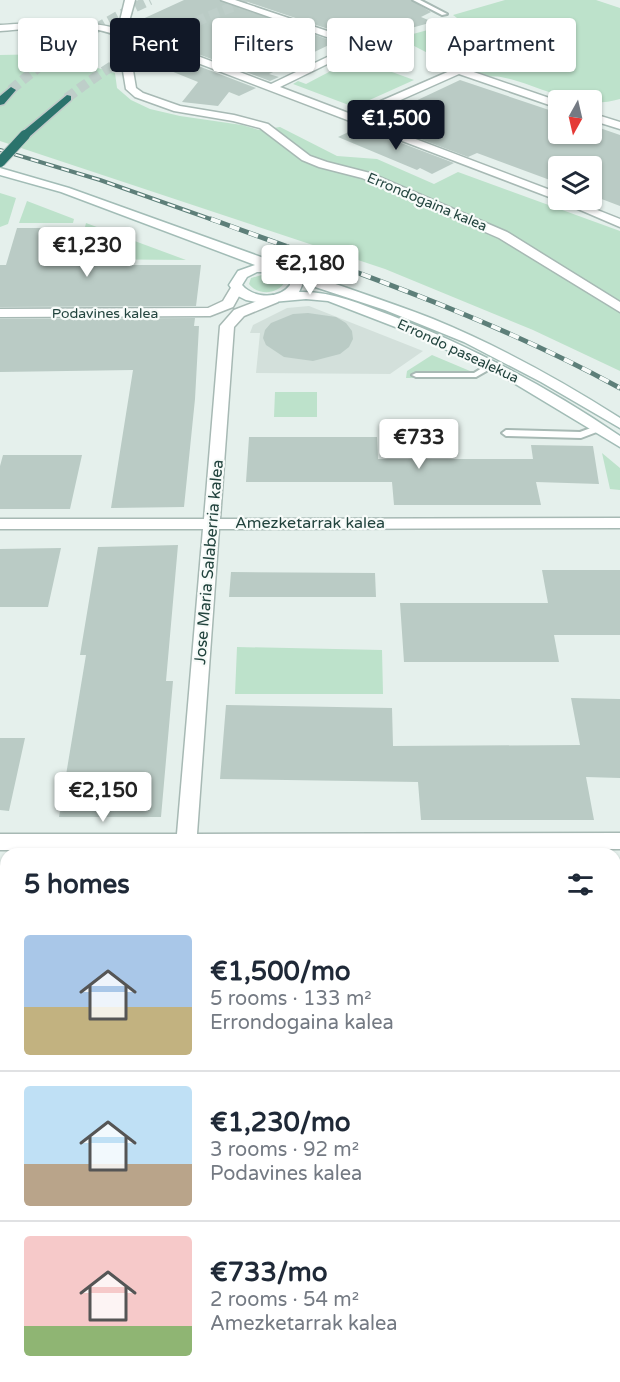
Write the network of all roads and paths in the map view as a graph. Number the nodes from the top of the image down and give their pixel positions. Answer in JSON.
{"nodes":[{"id":1,"x":130,"y":0,"type":"edge"},
{"id":2,"x":226,"y":0,"type":"edge"},
{"id":3,"x":416,"y":0,"type":"edge"},
{"id":4,"x":444,"y":14,"type":"dead end"},
{"id":5,"x":125,"y":18,"type":"edge"},
{"id":6,"x":0,"y":28,"type":"edge"},
{"id":7,"x":110,"y":28,"type":"edge"},
{"id":8,"x":200,"y":60,"type":"edge"},
{"id":9,"x":128,"y":72,"type":"edge"},
{"id":10,"x":273,"y":87,"type":"junction"},
{"id":11,"x":12,"y":90,"type":"tunnel mouth"},
{"id":12,"x":67,"y":98,"type":"tunnel mouth"},
{"id":13,"x":548,"y":101,"type":"edge"},
{"id":14,"x":0,"y":102,"type":"edge"},
{"id":15,"x":353,"y":117,"type":"junction"},
{"id":16,"x":602,"y":120,"type":"edge"},
{"id":17,"x":620,"y":126,"type":"edge"},
{"id":18,"x":0,"y":162,"type":"edge"},
{"id":19,"x":0,"y":171,"type":"edge"},
{"id":20,"x":0,"y":180,"type":"edge"},
{"id":21,"x":548,"y":193,"type":"edge"},
{"id":22,"x":588,"y":210,"type":"edge"},
{"id":23,"x":596,"y":210,"type":"edge"},
{"id":24,"x":620,"y":217,"type":"edge"},
{"id":25,"x":620,"y":223,"type":"edge"},
{"id":26,"x":278,"y":268,"type":"junction"},
{"id":27,"x":240,"y":275,"type":"junction"},
{"id":28,"x":296,"y":277,"type":"junction"},
{"id":29,"x":237,"y":290,"type":"junction"},
{"id":30,"x":278,"y":298,"type":"junction"},
{"id":31,"x":620,"y":308,"type":"edge"},
{"id":32,"x":210,"y":312,"type":"junction"},
{"id":33,"x":0,"y":313,"type":"edge"},
{"id":34,"x":227,"y":326,"type":"junction"},
{"id":35,"x":493,"y":365,"type":"junction"},
{"id":36,"x":416,"y":375,"type":"dead end"},
{"id":37,"x":620,"y":424,"type":"edge"},
{"id":38,"x":600,"y":428,"type":"junction"},
{"id":39,"x":506,"y":433,"type":"dead end"},
{"id":40,"x":620,"y":442,"type":"edge"},
{"id":41,"x":620,"y":523,"type":"edge"},
{"id":42,"x":0,"y":524,"type":"edge"},
{"id":43,"x":213,"y":524,"type":"junction"},
{"id":44,"x":620,"y":841,"type":"edge"},
{"id":45,"x":0,"y":842,"type":"edge"},
{"id":46,"x":185,"y":848,"type":"edge"}],
"edges":[{"from":1,"to":5,"type":"street"},
{"from":2,"to":10,"type":"street"},
{"from":3,"to":4,"type":"lane"},
{"from":6,"to":7,"type":"street"},
{"from":8,"to":10,"type":"street"},
{"from":9,"to":31,"type":"street","name":"Errondogaina kalea"},
{"from":10,"to":15,"type":"street"},
{"from":11,"to":14,"type":"highway"},
{"from":12,"to":18,"type":"highway","bridge":true},
{"from":13,"to":15,"type":"street"},
{"from":15,"to":21,"type":"street"},
{"from":16,"to":17,"type":"street"},
{"from":19,"to":26,"type":"street"},
{"from":20,"to":27,"type":"street"},
{"from":22,"to":25,"type":"street"},
{"from":23,"to":24,"type":"street"},
{"from":26,"to":27,"type":"street"},
{"from":26,"to":28,"type":"street","name":"Errondo pasealekua"},
{"from":27,"to":29,"type":"street"},
{"from":28,"to":30,"type":"street"},
{"from":28,"to":37,"type":"street","name":"Errondo pasealekua"},
{"from":29,"to":30,"type":"street"},
{"from":29,"to":32,"type":"street"},
{"from":30,"to":34,"type":"street"},
{"from":30,"to":35,"type":"street","name":"Errondo pasealekua"},
{"from":32,"to":33,"type":"street","name":"Podavines kalea"},
{"from":32,"to":34,"type":"street"},
{"from":34,"to":43,"type":"street","name":"Jose Maria Salaberria kalea"},
{"from":35,"to":36,"type":"lane"},
{"from":35,"to":38,"type":"street","name":"Errondo pasealekua"},
{"from":38,"to":39,"type":"lane"},
{"from":38,"to":40,"type":"street","name":"Errondo pasealekua"},
{"from":41,"to":43,"type":"street","name":"Amezketarrak kalea"},
{"from":42,"to":43,"type":"street","name":"Amezketarrak kalea"},
{"from":43,"to":46,"type":"street","name":"Jose Maria Salaberria kalea"},
{"from":44,"to":46,"type":"street"},
{"from":45,"to":46,"type":"street"}]}
